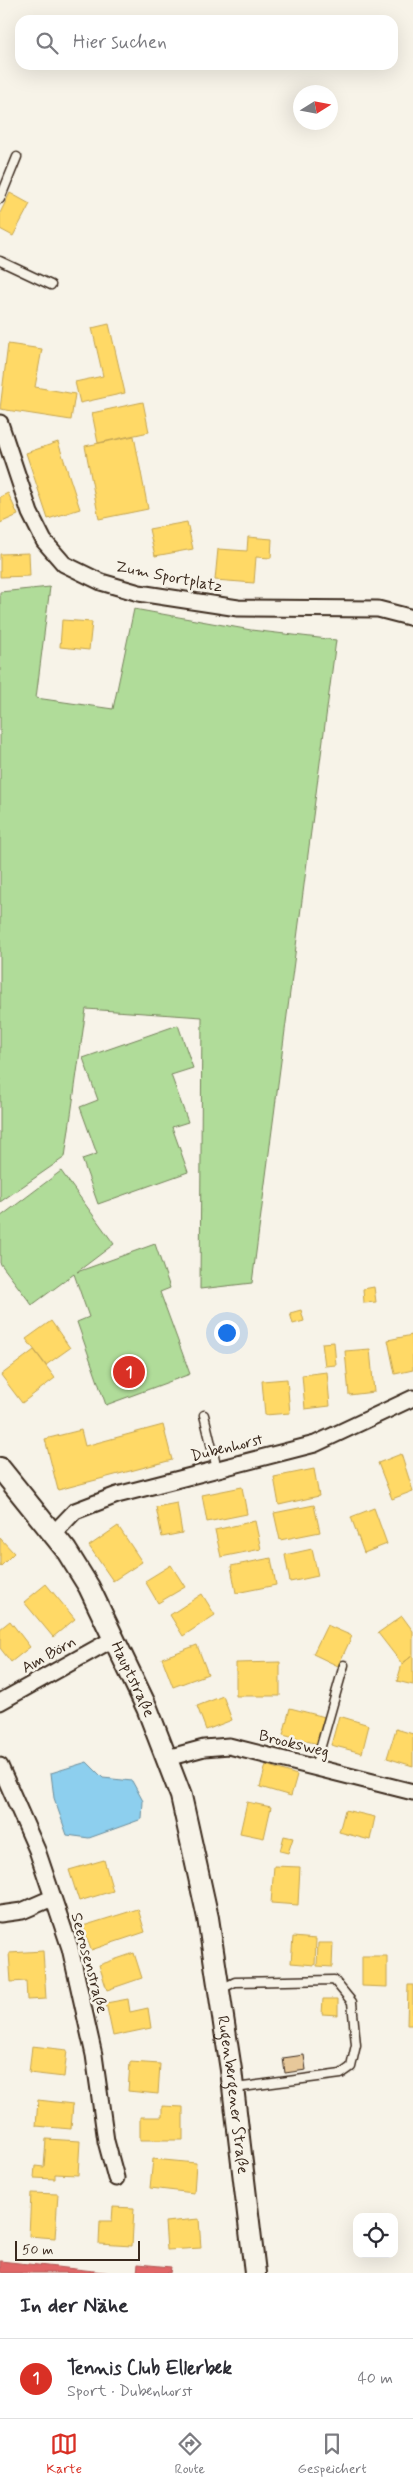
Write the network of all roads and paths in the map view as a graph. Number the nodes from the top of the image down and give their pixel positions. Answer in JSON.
{"nodes":[{"id":1,"x":17,"y":158,"type":"dead end"},
{"id":2,"x":0,"y":199,"type":"edge"},
{"id":3,"x":0,"y":260,"type":"edge"},
{"id":4,"x":51,"y":284,"type":"dead end"},
{"id":5,"x":0,"y":423,"type":"edge"},
{"id":6,"x":413,"y":618,"type":"edge"},
{"id":7,"x":413,"y":1398,"type":"edge"},
{"id":8,"x":204,"y":1415,"type":"dead end"},
{"id":9,"x":0,"y":1468,"type":"edge"},
{"id":10,"x":217,"y":1469,"type":"junction"},
{"id":11,"x":54,"y":1534,"type":"junction"},
{"id":12,"x":115,"y":1638,"type":"junction"},
{"id":13,"x":344,"y":1665,"type":"dead end"},
{"id":14,"x":0,"y":1702,"type":"edge"},
{"id":15,"x":167,"y":1758,"type":"junction"},
{"id":16,"x":0,"y":1766,"type":"edge"},
{"id":17,"x":315,"y":1768,"type":"junction"},
{"id":18,"x":413,"y":1792,"type":"edge"},
{"id":19,"x":52,"y":1898,"type":"junction"},
{"id":20,"x":0,"y":1914,"type":"edge"},
{"id":21,"x":208,"y":1918,"type":"joint"},
{"id":22,"x":219,"y":1991,"type":"junction"},
{"id":23,"x":233,"y":2088,"type":"junction"},
{"id":24,"x":116,"y":2178,"type":"dead end"},
{"id":25,"x":255,"y":2273,"type":"edge"}],
"edges":[{"from":1,"to":2,"type":"lane"},
{"from":3,"to":4,"type":"lane"},
{"from":5,"to":6,"type":"street","name":"Zum Sportplatz"},
{"from":7,"to":10,"type":"street","name":"Dubenhorst"},
{"from":8,"to":10,"type":"lane"},
{"from":9,"to":11,"type":"main road","name":"Hauptstraße"},
{"from":10,"to":11,"type":"street","name":"Dubenhorst"},
{"from":11,"to":12,"type":"main road","name":"Hauptstraße"},
{"from":12,"to":14,"type":"street","name":"Am Börn"},
{"from":12,"to":15,"type":"main road","name":"Hauptstraße"},
{"from":13,"to":17,"type":"lane"},
{"from":15,"to":17,"type":"street","name":"Brooksweg"},
{"from":15,"to":21,"type":"main road","name":"Hauptstraße"},
{"from":16,"to":19,"type":"street","name":"Seerosenstraße"},
{"from":17,"to":18,"type":"street","name":"Brooksweg"},
{"from":19,"to":20,"type":"street"},
{"from":19,"to":24,"type":"street","name":"Seerosenstraße"},
{"from":21,"to":22,"type":"main road","name":"Rugenbergener Straße"},
{"from":22,"to":23,"type":"main road","name":"Rugenbergener Straße"},
{"from":22,"to":23,"type":"lane"},
{"from":23,"to":25,"type":"main road","name":"Rugenbergener Straße"}]}
